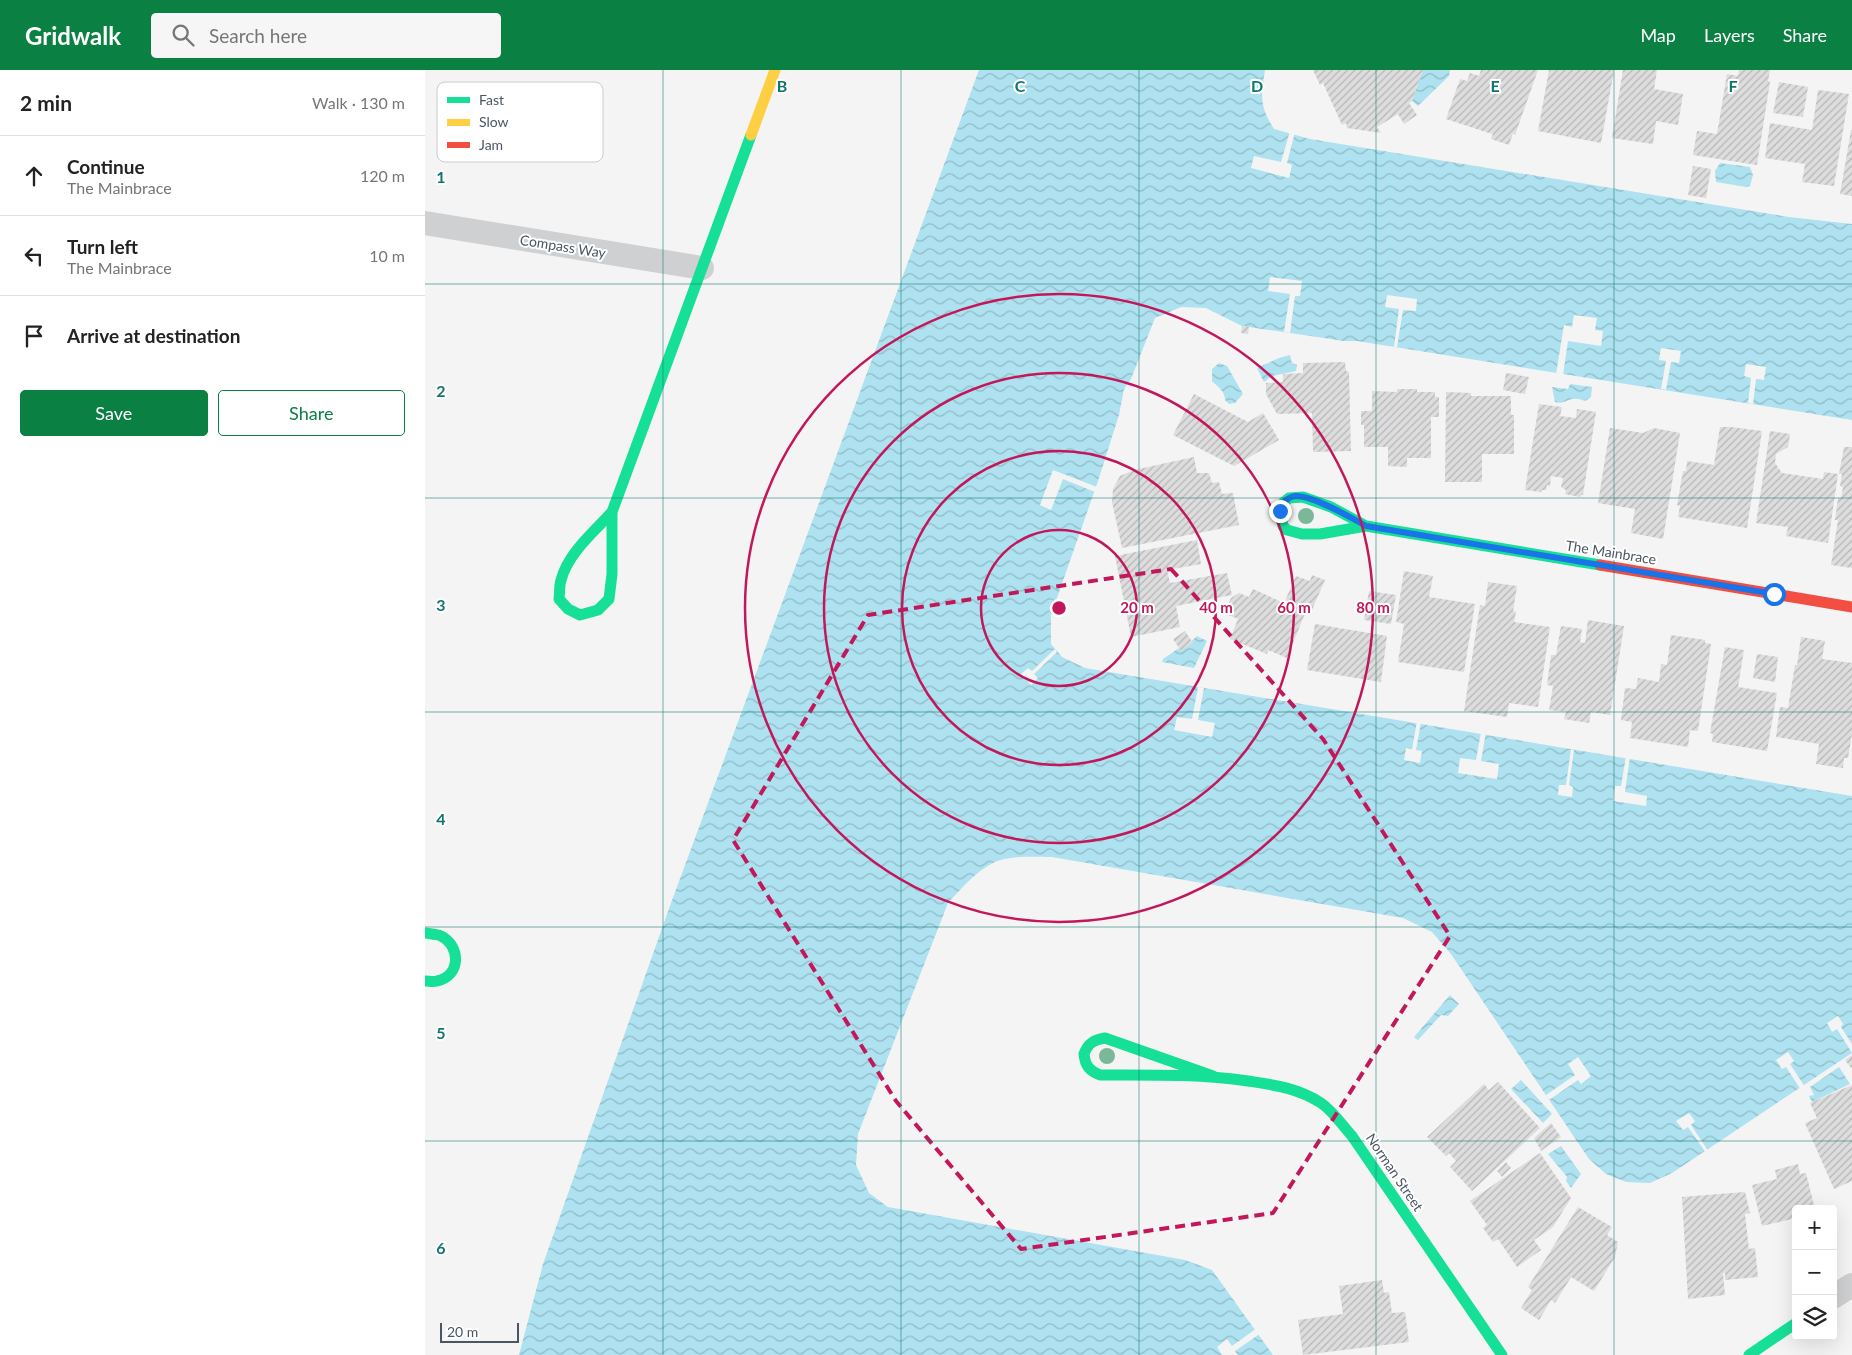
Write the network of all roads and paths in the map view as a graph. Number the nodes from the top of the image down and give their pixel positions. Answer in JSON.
{"nodes":[{"id":1,"x":775,"y":70,"type":"edge"},
{"id":2,"x":425,"y":223,"type":"edge"},
{"id":3,"x":702,"y":268,"type":"junction"},
{"id":4,"x":612,"y":512,"type":"junction"},
{"id":5,"x":1366,"y":526,"type":"junction"},
{"id":6,"x":1852,"y":607,"type":"edge"},
{"id":7,"x":425,"y":933,"type":"edge"},
{"id":8,"x":425,"y":981,"type":"edge"},
{"id":9,"x":1213,"y":1076,"type":"junction"},
{"id":10,"x":1852,"y":1285,"type":"edge"},
{"id":11,"x":1837,"y":1295,"type":"edge"},
{"id":12,"x":1792,"y":1326,"type":"edge"},
{"id":13,"x":1502,"y":1355,"type":"edge"},
{"id":14,"x":1749,"y":1355,"type":"edge"}],
"edges":[{"from":1,"to":3,"type":"street"},
{"from":2,"to":3,"type":"street","name":"Compass Way"},
{"from":3,"to":4,"type":"street"},
{"from":4,"to":4,"type":"street"},
{"from":5,"to":5,"type":"street","name":"The Mainbrace"},
{"from":5,"to":6,"type":"street","name":"The Mainbrace"},
{"from":7,"to":8,"type":"street"},
{"from":9,"to":9,"type":"street","name":"Norman Street"},
{"from":9,"to":13,"type":"street","name":"Norman Street"},
{"from":10,"to":11,"type":"street"},
{"from":12,"to":14,"type":"street"}]}
